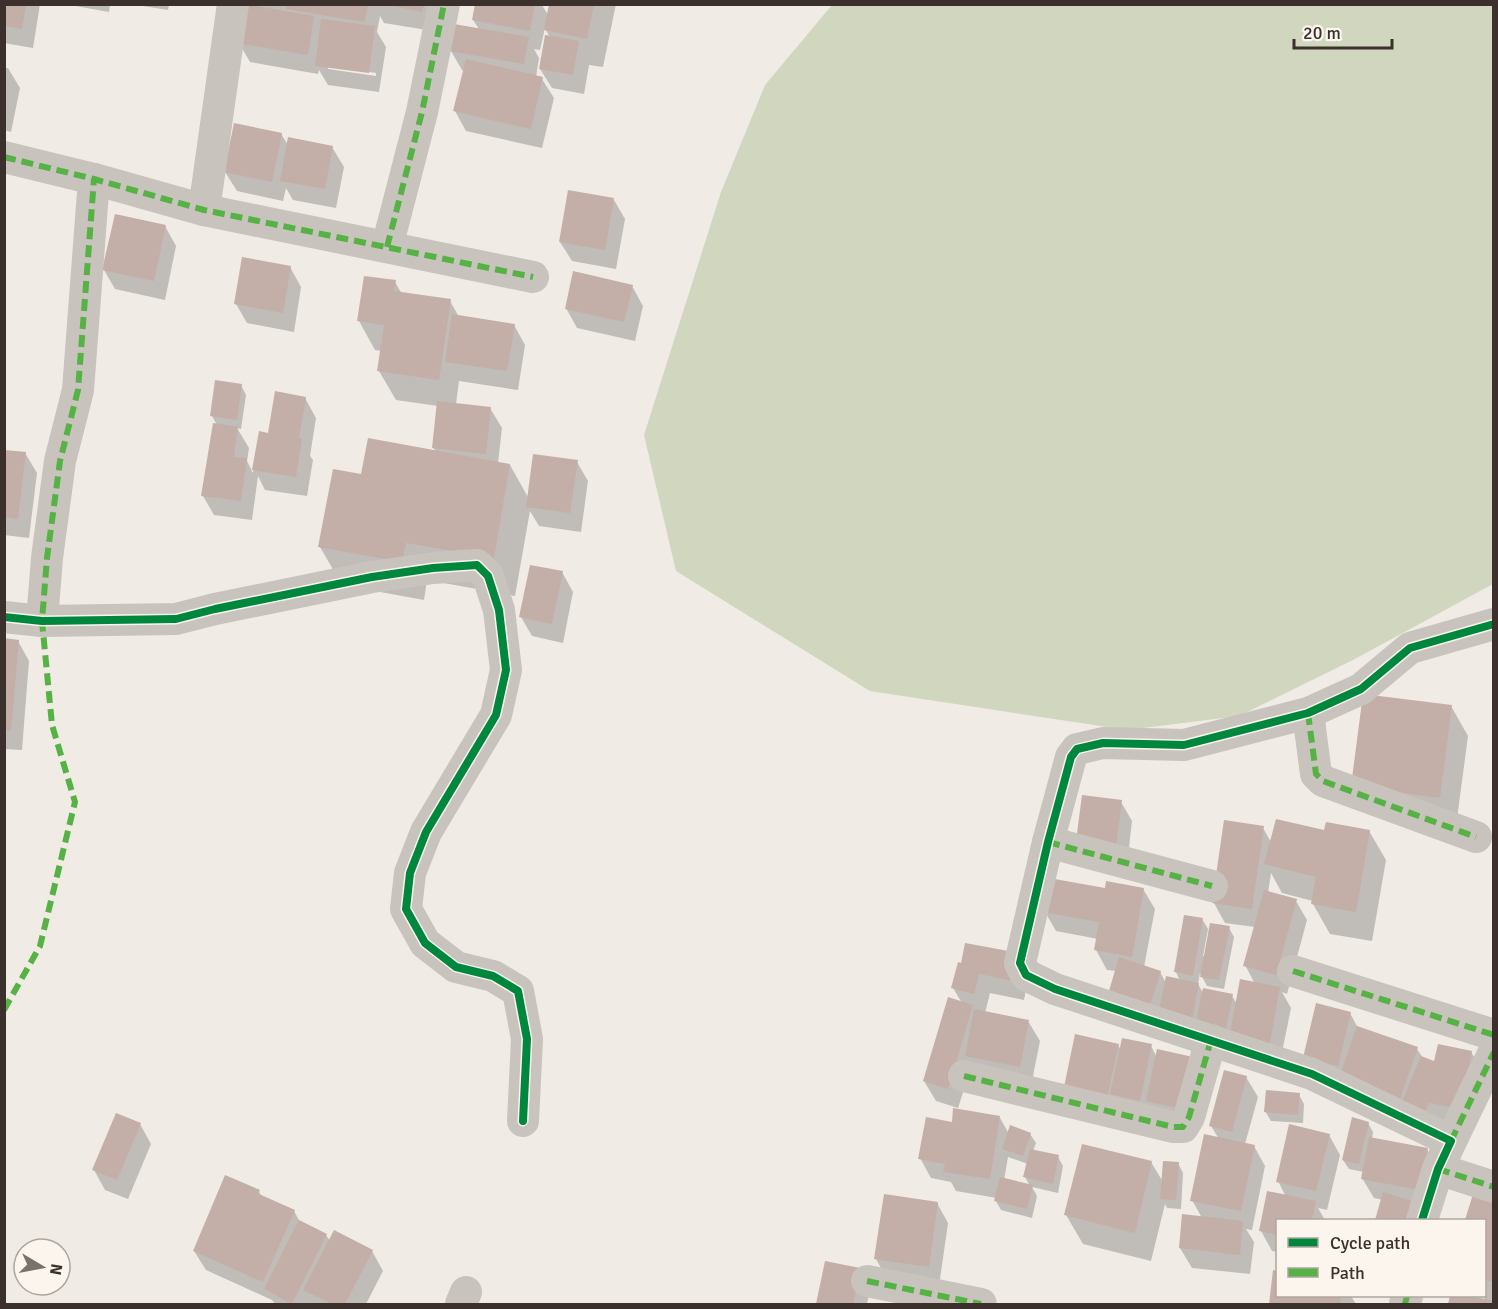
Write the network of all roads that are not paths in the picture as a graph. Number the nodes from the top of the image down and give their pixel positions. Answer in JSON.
{"nodes":[{"id":1,"x":233,"y":4,"type":"edge"},
{"id":2,"x":444,"y":4,"type":"edge"},
{"id":3,"x":4,"y":157,"type":"edge"},
{"id":4,"x":94,"y":179,"type":"junction"},
{"id":5,"x":204,"y":210,"type":"junction"},
{"id":6,"x":387,"y":247,"type":"junction"},
{"id":7,"x":533,"y":277,"type":"dead end"},
{"id":8,"x":4,"y":617,"type":"edge"},
{"id":9,"x":42,"y":621,"type":"junction"},
{"id":10,"x":1494,"y":624,"type":"edge"},
{"id":11,"x":1308,"y":713,"type":"junction"},
{"id":12,"x":1476,"y":837,"type":"dead end"},
{"id":13,"x":1048,"y":842,"type":"junction"},
{"id":14,"x":1212,"y":886,"type":"dead end"},
{"id":15,"x":1293,"y":971,"type":"dead end"},
{"id":16,"x":1494,"y":1035,"type":"edge"},
{"id":17,"x":1211,"y":1040,"type":"junction"},
{"id":18,"x":1494,"y":1052,"type":"edge"},
{"id":19,"x":964,"y":1076,"type":"dead end"},
{"id":20,"x":522,"y":1121,"type":"dead end"},
{"id":21,"x":1444,"y":1155,"type":"junction"},
{"id":22,"x":1494,"y":1186,"type":"edge"},
{"id":23,"x":1423,"y":1219,"type":"edge"},
{"id":24,"x":867,"y":1281,"type":"dead end"},
{"id":25,"x":981,"y":1305,"type":"edge"}],
"edges":[{"from":1,"to":5,"type":"street"},
{"from":2,"to":6,"type":"street"},
{"from":3,"to":4,"type":"street"},
{"from":4,"to":5,"type":"street"},
{"from":4,"to":9,"type":"street"},
{"from":5,"to":6,"type":"street"},
{"from":6,"to":7,"type":"street"},
{"from":8,"to":9,"type":"street"},
{"from":9,"to":20,"type":"street"},
{"from":10,"to":11,"type":"street"},
{"from":11,"to":12,"type":"street"},
{"from":11,"to":13,"type":"street"},
{"from":13,"to":14,"type":"street"},
{"from":13,"to":17,"type":"street"},
{"from":15,"to":16,"type":"street"},
{"from":17,"to":19,"type":"street"},
{"from":17,"to":21,"type":"street"},
{"from":18,"to":21,"type":"street"},
{"from":21,"to":22,"type":"street"},
{"from":21,"to":23,"type":"street"},
{"from":24,"to":25,"type":"street"}]}
